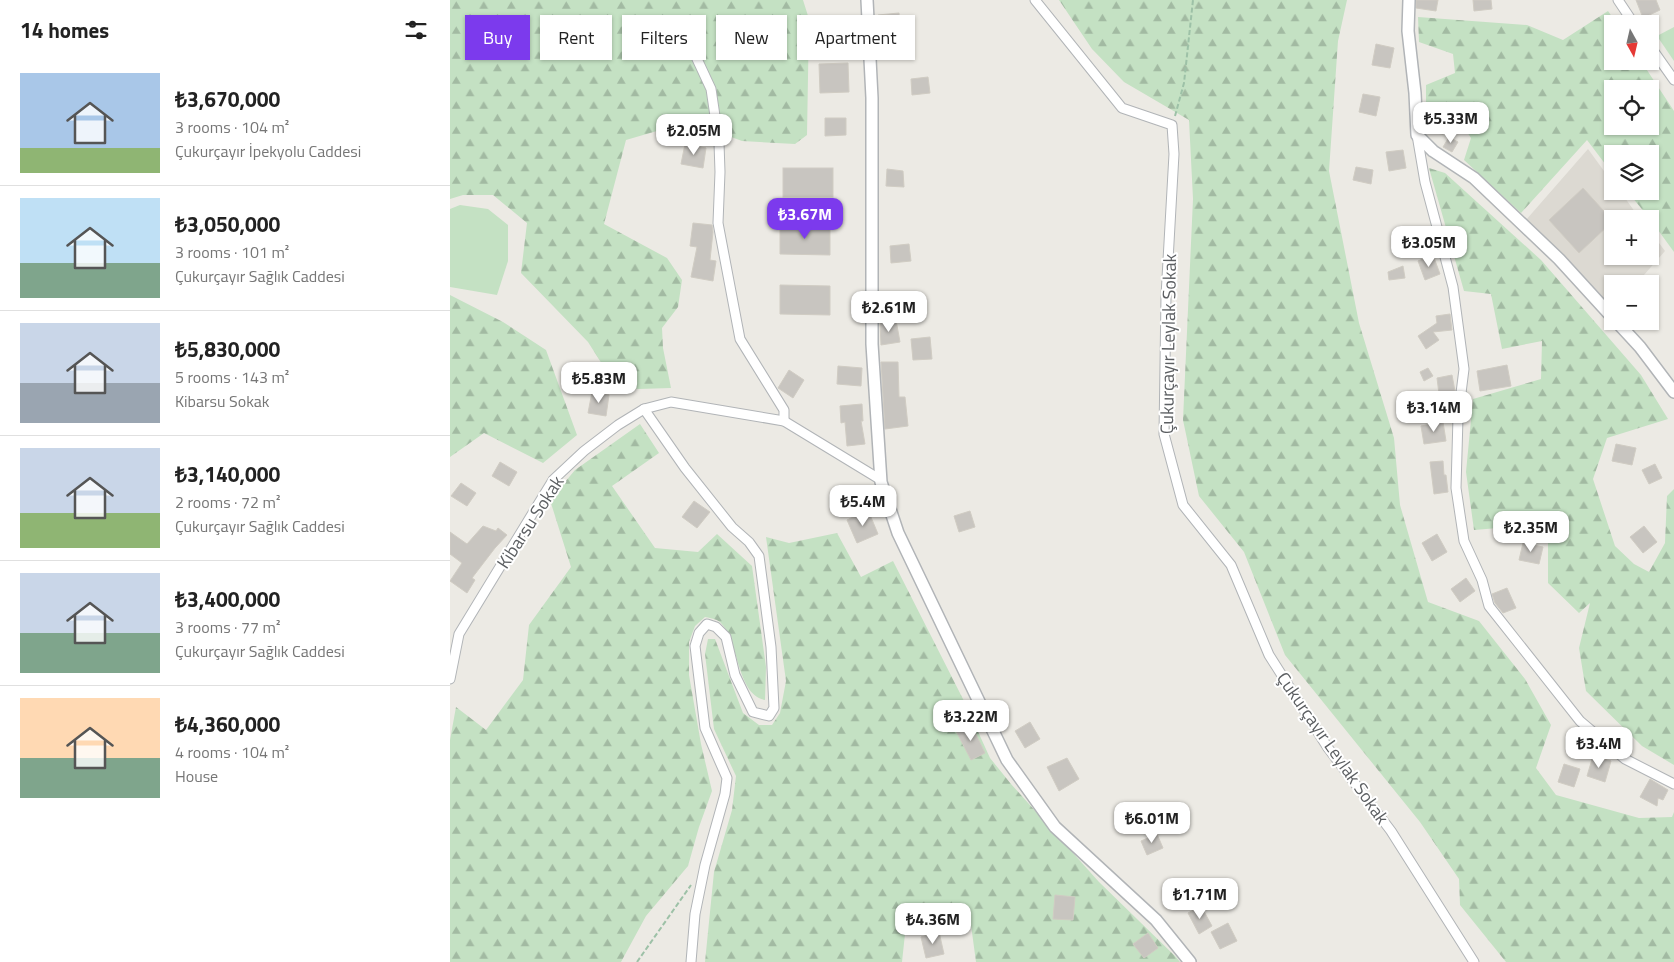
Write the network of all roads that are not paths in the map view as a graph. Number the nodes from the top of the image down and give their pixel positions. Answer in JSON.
{"nodes":[{"id":1,"x":867,"y":0,"type":"edge"},
{"id":2,"x":1035,"y":0,"type":"edge"},
{"id":3,"x":1409,"y":0,"type":"edge"},
{"id":4,"x":1618,"y":0,"type":"edge"},
{"id":5,"x":1628,"y":15,"type":"edge"},
{"id":6,"x":1659,"y":59,"type":"edge"},
{"id":7,"x":698,"y":60,"type":"edge"},
{"id":8,"x":1674,"y":80,"type":"edge"},
{"id":9,"x":1417,"y":135,"type":"junction"},
{"id":10,"x":1604,"y":308,"type":"edge"},
{"id":11,"x":1624,"y":330,"type":"edge"},
{"id":12,"x":1674,"y":392,"type":"edge"},
{"id":13,"x":644,"y":409,"type":"junction"},
{"id":14,"x":784,"y":421,"type":"junction"},
{"id":15,"x":881,"y":480,"type":"junction"},
{"id":16,"x":450,"y":679,"type":"edge"},
{"id":17,"x":1674,"y":784,"type":"edge"},
{"id":18,"x":691,"y":962,"type":"edge"},
{"id":19,"x":1190,"y":962,"type":"edge"},
{"id":20,"x":1474,"y":962,"type":"edge"}],
"edges":[{"from":1,"to":15,"type":"street"},
{"from":2,"to":20,"type":"street","name":"Çukurçayır Leylak Sokak"},
{"from":3,"to":9,"type":"street"},
{"from":4,"to":5,"type":"street"},
{"from":6,"to":8,"type":"street"},
{"from":7,"to":14,"type":"street"},
{"from":9,"to":10,"type":"street"},
{"from":9,"to":17,"type":"street"},
{"from":11,"to":12,"type":"street"},
{"from":13,"to":14,"type":"street","name":"Kibarsu Sokak"},
{"from":13,"to":16,"type":"street","name":"Kibarsu Sokak"},
{"from":13,"to":18,"type":"street"},
{"from":14,"to":15,"type":"street","name":"Kibarsu Sokak"},
{"from":15,"to":19,"type":"street"}]}
